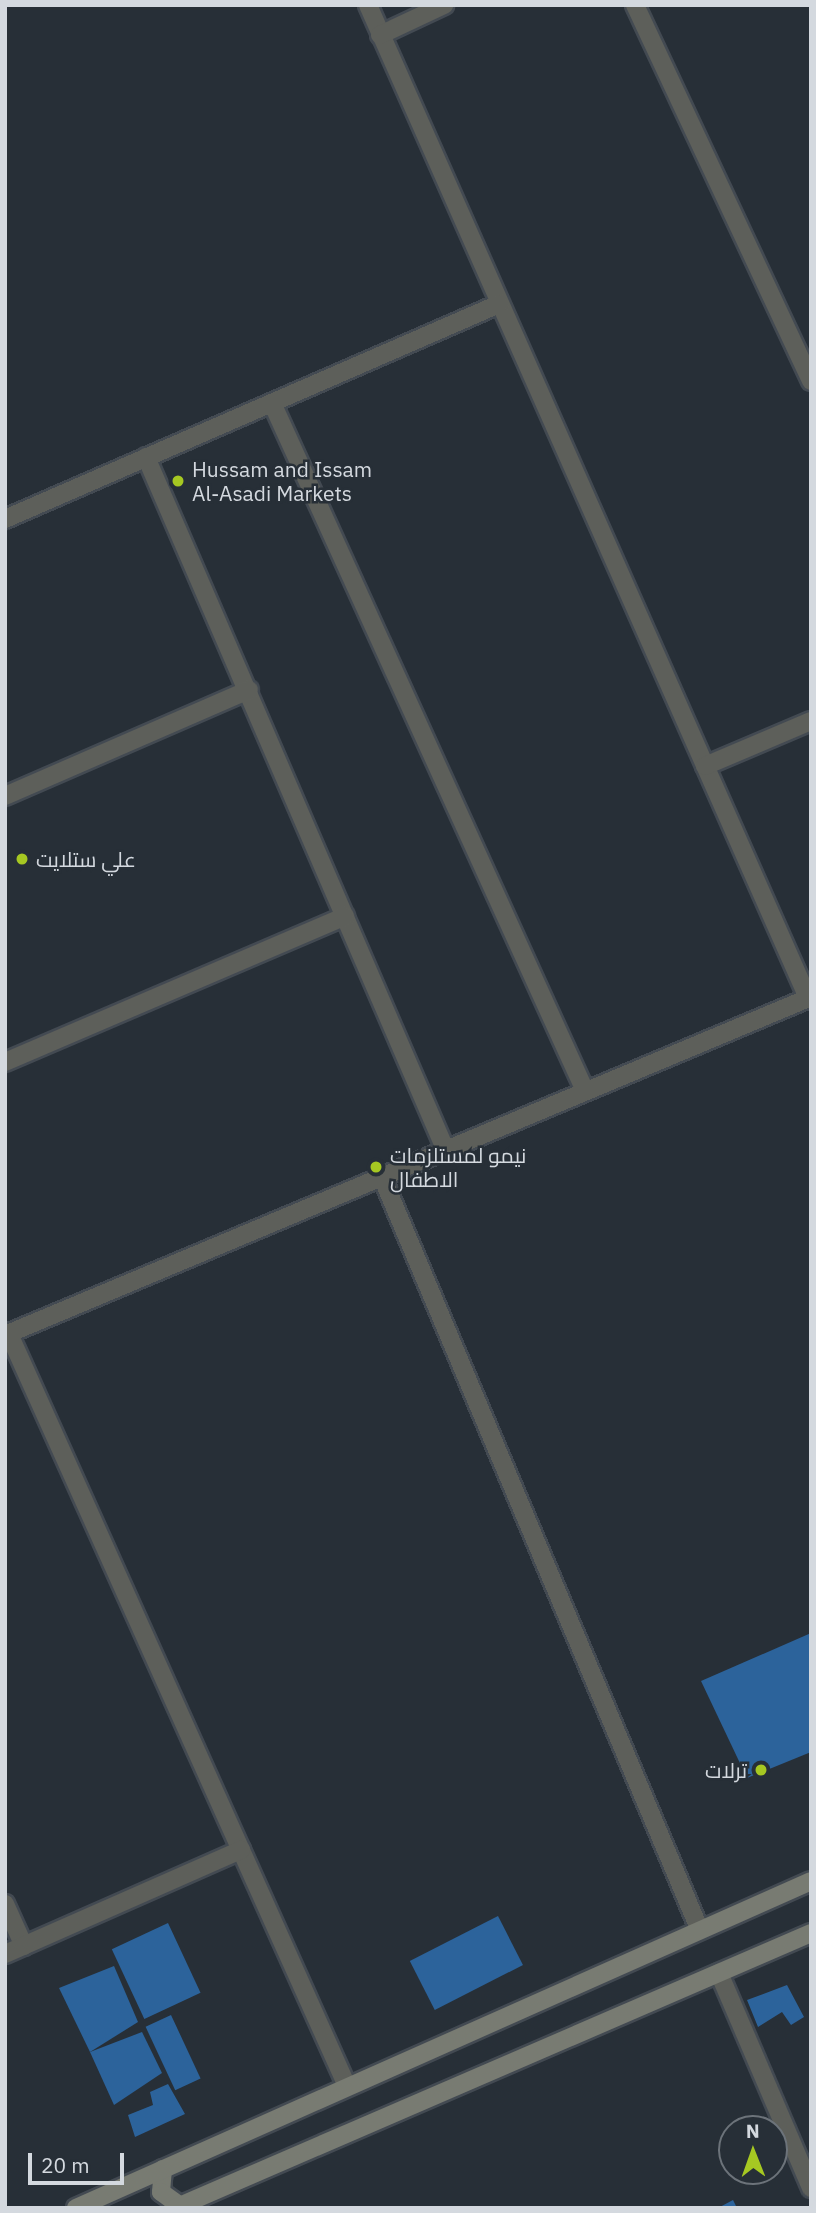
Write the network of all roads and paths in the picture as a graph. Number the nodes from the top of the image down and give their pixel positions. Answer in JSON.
{"nodes":[{"id":1,"x":368,"y":5,"type":"edge"},
{"id":2,"x":444,"y":5,"type":"edge"},
{"id":3,"x":635,"y":5,"type":"edge"},
{"id":4,"x":380,"y":35,"type":"junction"},
{"id":5,"x":499,"y":304,"type":"junction"},
{"id":6,"x":811,"y":381,"type":"edge"},
{"id":7,"x":273,"y":404,"type":"junction"},
{"id":8,"x":146,"y":457,"type":"junction"},
{"id":9,"x":5,"y":519,"type":"edge"},
{"id":10,"x":249,"y":690,"type":"junction"},
{"id":11,"x":811,"y":720,"type":"edge"},
{"id":12,"x":705,"y":766,"type":"junction"},
{"id":13,"x":5,"y":796,"type":"edge"},
{"id":14,"x":345,"y":916,"type":"junction"},
{"id":15,"x":809,"y":997,"type":"edge"},
{"id":16,"x":5,"y":1062,"type":"edge"},
{"id":17,"x":585,"y":1091,"type":"junction"},
{"id":18,"x":446,"y":1151,"type":"junction"},
{"id":19,"x":382,"y":1177,"type":"junction"},
{"id":20,"x":7,"y":1335,"type":"edge"},
{"id":21,"x":241,"y":1850,"type":"junction"},
{"id":22,"x":811,"y":1881,"type":"edge"},
{"id":23,"x":5,"y":1903,"type":"edge"},
{"id":24,"x":699,"y":1928,"type":"junction"},
{"id":25,"x":811,"y":1933,"type":"edge"},
{"id":26,"x":24,"y":1946,"type":"junction"},
{"id":27,"x":5,"y":1954,"type":"edge"},
{"id":28,"x":719,"y":1973,"type":"junction"},
{"id":29,"x":347,"y":2087,"type":"junction"},
{"id":30,"x":163,"y":2169,"type":"junction"},
{"id":31,"x":811,"y":2188,"type":"edge"},
{"id":32,"x":177,"y":2207,"type":"edge"},
{"id":33,"x":76,"y":2208,"type":"edge"}],
"edges":[{"from":1,"to":4,"type":"street"},
{"from":2,"to":4,"type":"street"},
{"from":3,"to":6,"type":"street"},
{"from":4,"to":5,"type":"street"},
{"from":5,"to":7,"type":"street"},
{"from":5,"to":12,"type":"street"},
{"from":7,"to":8,"type":"street"},
{"from":7,"to":17,"type":"street"},
{"from":8,"to":9,"type":"street"},
{"from":8,"to":10,"type":"street"},
{"from":10,"to":13,"type":"street"},
{"from":10,"to":14,"type":"street"},
{"from":11,"to":12,"type":"street"},
{"from":12,"to":15,"type":"street"},
{"from":14,"to":16,"type":"street"},
{"from":14,"to":18,"type":"street"},
{"from":15,"to":17,"type":"street"},
{"from":17,"to":18,"type":"street"},
{"from":18,"to":19,"type":"street"},
{"from":19,"to":20,"type":"street"},
{"from":19,"to":24,"type":"street"},
{"from":20,"to":21,"type":"street"},
{"from":21,"to":26,"type":"street"},
{"from":21,"to":29,"type":"street"},
{"from":22,"to":24,"type":"street"},
{"from":23,"to":26,"type":"street"},
{"from":24,"to":29,"type":"street"},
{"from":25,"to":28,"type":"street"},
{"from":26,"to":27,"type":"street"},
{"from":28,"to":31,"type":"street"},
{"from":28,"to":32,"type":"street"},
{"from":29,"to":30,"type":"street"},
{"from":30,"to":32,"type":"street"},
{"from":30,"to":33,"type":"street"}]}
